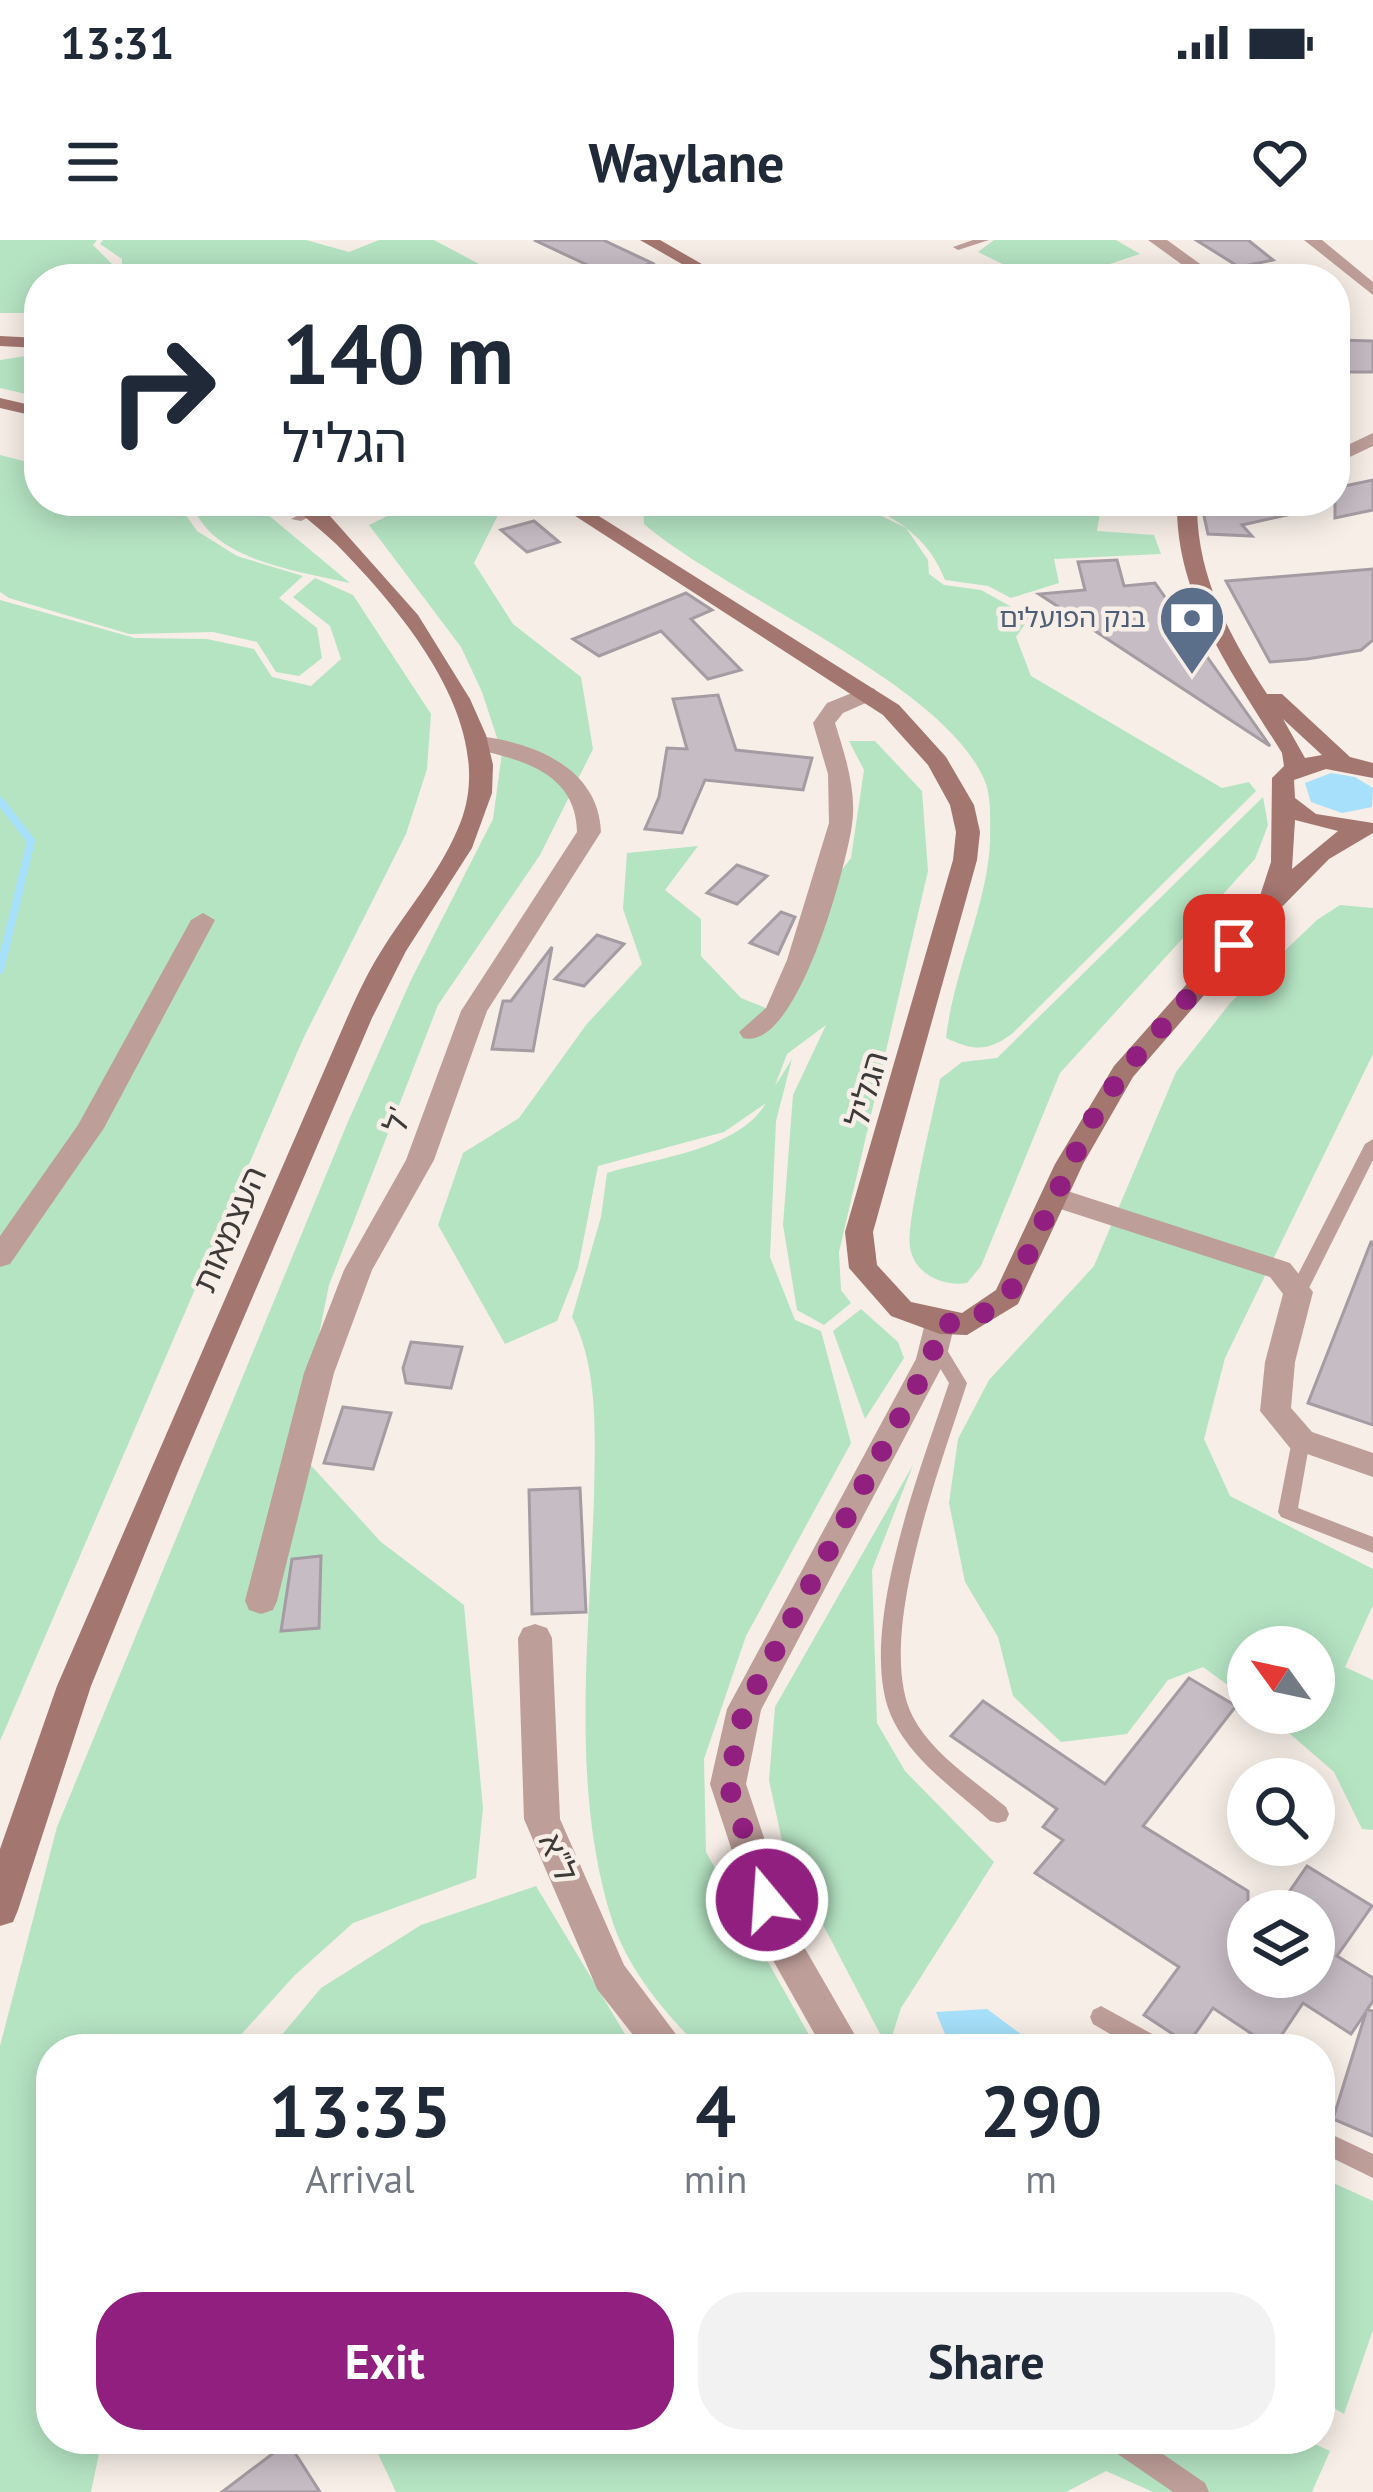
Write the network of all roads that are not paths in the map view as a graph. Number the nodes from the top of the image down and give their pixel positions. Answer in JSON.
{"nodes":[{"id":1,"x":648,"y":240,"type":"edge"},
{"id":2,"x":983,"y":240,"type":"edge"},
{"id":3,"x":1156,"y":240,"type":"edge"},
{"id":4,"x":1312,"y":240,"type":"edge"},
{"id":5,"x":958,"y":247,"type":"dead end"},
{"id":6,"x":692,"y":264,"type":"edge"},
{"id":7,"x":1191,"y":264,"type":"edge"},
{"id":8,"x":1341,"y":264,"type":"edge"},
{"id":9,"x":319,"y":516,"type":"edge"},
{"id":10,"x":586,"y":516,"type":"edge"},
{"id":11,"x":1185,"y":516,"type":"edge"},
{"id":12,"x":1244,"y":670,"type":"junction"},
{"id":13,"x":866,"y":694,"type":"junction"},
{"id":14,"x":478,"y":742,"type":"junction"},
{"id":15,"x":1360,"y":763,"type":"edge"},
{"id":16,"x":1295,"y":769,"type":"junction"},
{"id":17,"x":1283,"y":800,"type":"junction"},
{"id":18,"x":1365,"y":827,"type":"edge"},
{"id":19,"x":1262,"y":913,"type":"junction"},
{"id":20,"x":203,"y":920,"type":"dead end"},
{"id":21,"x":752,"y":1032,"type":"dead end"},
{"id":22,"x":1373,"y":1144,"type":"edge"},
{"id":23,"x":1055,"y":1197,"type":"junction"},
{"id":24,"x":0,"y":1258,"type":"edge"},
{"id":25,"x":1298,"y":1292,"type":"junction"},
{"id":26,"x":937,"y":1334,"type":"junction"},
{"id":27,"x":1301,"y":1440,"type":"junction"},
{"id":28,"x":1373,"y":1465,"type":"edge"},
{"id":29,"x":1373,"y":1545,"type":"edge"},
{"id":30,"x":261,"y":1601,"type":"dead end"},
{"id":31,"x":535,"y":1637,"type":"dead end"},
{"id":32,"x":998,"y":1814,"type":"dead end"},
{"id":33,"x":0,"y":1910,"type":"edge"},
{"id":34,"x":1102,"y":2017,"type":"dead end"},
{"id":35,"x":656,"y":2034,"type":"edge"},
{"id":36,"x":835,"y":2034,"type":"edge"},
{"id":37,"x":1131,"y":2034,"type":"edge"},
{"id":38,"x":1335,"y":2147,"type":"edge"},
{"id":39,"x":1373,"y":2166,"type":"edge"},
{"id":40,"x":1140,"y":2454,"type":"edge"},
{"id":41,"x":1196,"y":2492,"type":"edge"}],
"edges":[{"from":1,"to":6,"type":"street"},
{"from":2,"to":5,"type":"lane"},
{"from":3,"to":7,"type":"street"},
{"from":4,"to":8,"type":"street"},
{"from":9,"to":14,"type":"street","name":"העצמאות"},
{"from":10,"to":13,"type":"street","name":"הגליל"},
{"from":11,"to":12,"type":"street"},
{"from":12,"to":15,"type":"street"},
{"from":12,"to":16,"type":"street"},
{"from":13,"to":21,"type":"street"},
{"from":13,"to":26,"type":"street","name":"הגליל"},
{"from":14,"to":30,"type":"street","name":"ל'"},
{"from":14,"to":33,"type":"street","name":"העצמאות"},
{"from":15,"to":16,"type":"street"},
{"from":16,"to":17,"type":"street"},
{"from":17,"to":18,"type":"street"},
{"from":17,"to":19,"type":"street"},
{"from":18,"to":19,"type":"street"},
{"from":19,"to":23,"type":"street"},
{"from":20,"to":24,"type":"street"},
{"from":22,"to":25,"type":"lane"},
{"from":23,"to":25,"type":"street"},
{"from":23,"to":26,"type":"street"},
{"from":25,"to":27,"type":"street"},
{"from":26,"to":32,"type":"lane"},
{"from":26,"to":36,"type":"street"},
{"from":27,"to":28,"type":"street"},
{"from":27,"to":29,"type":"lane"},
{"from":31,"to":35,"type":"street","name":"ל\"א"},
{"from":34,"to":37,"type":"lane"},
{"from":38,"to":39,"type":"lane"},
{"from":40,"to":41,"type":"lane"}]}
